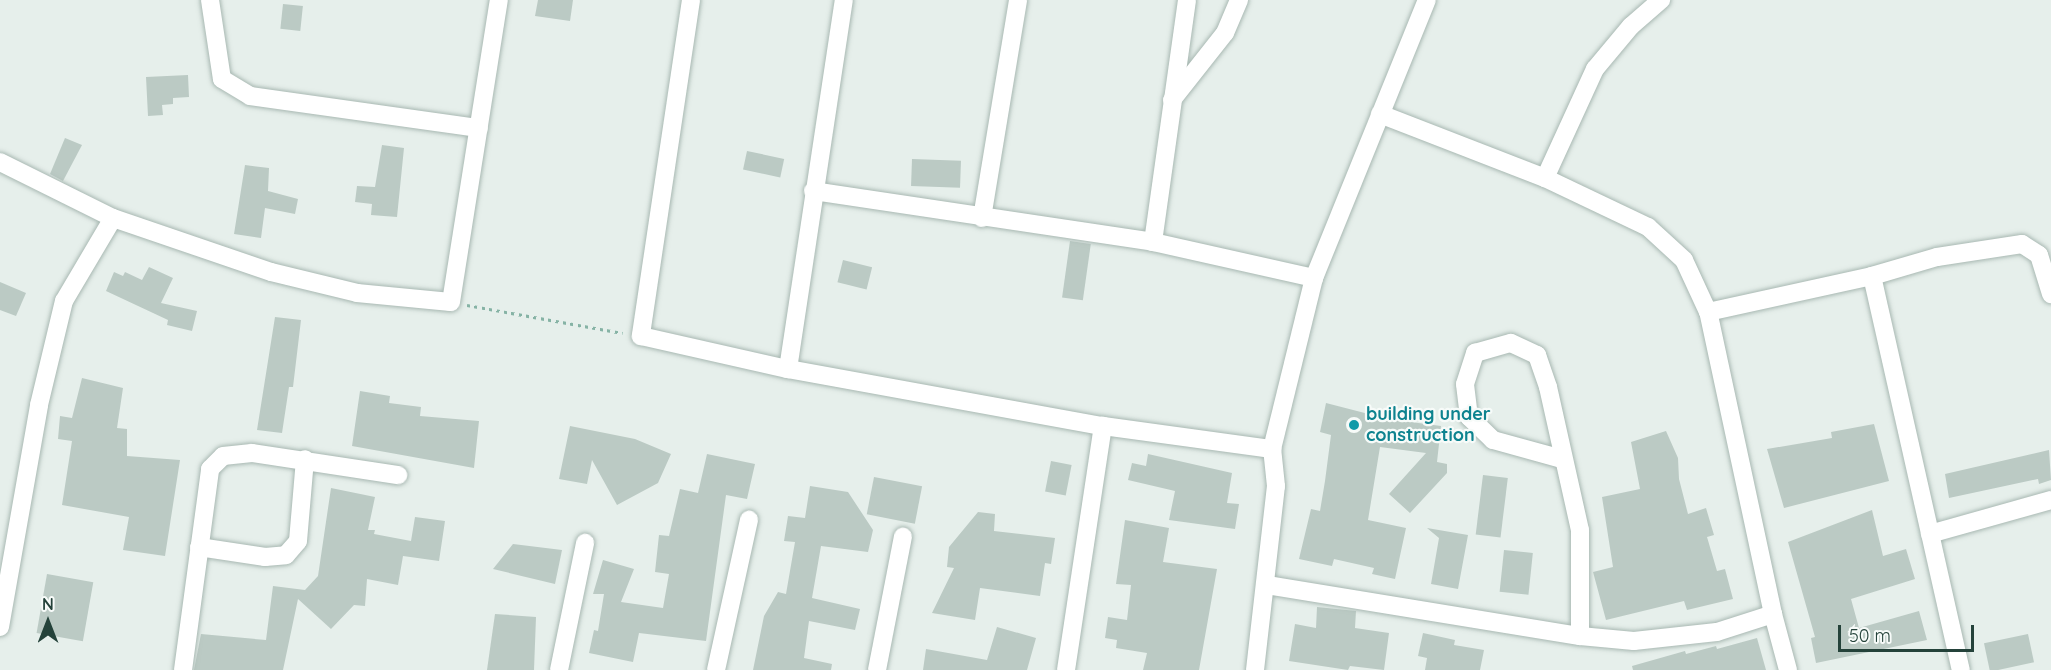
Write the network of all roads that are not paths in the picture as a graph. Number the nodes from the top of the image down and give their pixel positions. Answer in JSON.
{"nodes":[{"id":1,"x":210,"y":0,"type":"edge"},
{"id":2,"x":499,"y":0,"type":"edge"},
{"id":3,"x":691,"y":0,"type":"edge"},
{"id":4,"x":844,"y":0,"type":"edge"},
{"id":5,"x":1018,"y":0,"type":"edge"},
{"id":6,"x":1187,"y":0,"type":"edge"},
{"id":7,"x":1239,"y":0,"type":"edge"},
{"id":8,"x":1427,"y":0,"type":"edge"},
{"id":9,"x":1661,"y":0,"type":"edge"},
{"id":10,"x":1170,"y":102,"type":"junction"},
{"id":11,"x":1380,"y":114,"type":"junction"},
{"id":12,"x":479,"y":128,"type":"junction"},
{"id":13,"x":0,"y":162,"type":"edge"},
{"id":14,"x":1545,"y":178,"type":"junction"},
{"id":15,"x":813,"y":191,"type":"junction"},
{"id":16,"x":113,"y":218,"type":"junction"},
{"id":17,"x":982,"y":218,"type":"junction"},
{"id":18,"x":1154,"y":242,"type":"junction"},
{"id":19,"x":1872,"y":276,"type":"junction"},
{"id":20,"x":1314,"y":278,"type":"junction"},
{"id":21,"x":2051,"y":294,"type":"edge"},
{"id":22,"x":1708,"y":312,"type":"junction"},
{"id":23,"x":788,"y":369,"type":"junction"},
{"id":24,"x":1103,"y":426,"type":"junction"},
{"id":25,"x":1272,"y":449,"type":"junction"},
{"id":26,"x":305,"y":459,"type":"junction"},
{"id":27,"x":1562,"y":459,"type":"junction"},
{"id":28,"x":398,"y":475,"type":"dead end"},
{"id":29,"x":2051,"y":500,"type":"edge"},
{"id":30,"x":749,"y":520,"type":"dead end"},
{"id":31,"x":1930,"y":534,"type":"junction"},
{"id":32,"x":903,"y":536,"type":"dead end"},
{"id":33,"x":585,"y":543,"type":"dead end"},
{"id":34,"x":199,"y":547,"type":"junction"},
{"id":35,"x":1267,"y":585,"type":"junction"},
{"id":36,"x":1773,"y":614,"type":"junction"},
{"id":37,"x":0,"y":627,"type":"edge"},
{"id":38,"x":1580,"y":636,"type":"junction"},
{"id":39,"x":183,"y":670,"type":"edge"},
{"id":40,"x":559,"y":670,"type":"edge"},
{"id":41,"x":716,"y":670,"type":"edge"},
{"id":42,"x":877,"y":670,"type":"edge"},
{"id":43,"x":1066,"y":670,"type":"edge"},
{"id":44,"x":1255,"y":670,"type":"edge"},
{"id":45,"x":1788,"y":670,"type":"edge"},
{"id":46,"x":1961,"y":670,"type":"edge"}],
"edges":[{"from":1,"to":12,"type":"street"},
{"from":2,"to":12,"type":"street"},
{"from":3,"to":23,"type":"street"},
{"from":4,"to":15,"type":"street"},
{"from":5,"to":17,"type":"street"},
{"from":6,"to":10,"type":"street"},
{"from":7,"to":10,"type":"street"},
{"from":8,"to":11,"type":"street"},
{"from":9,"to":14,"type":"street"},
{"from":10,"to":18,"type":"street"},
{"from":11,"to":14,"type":"street"},
{"from":11,"to":20,"type":"street"},
{"from":12,"to":16,"type":"street"},
{"from":13,"to":16,"type":"street"},
{"from":14,"to":22,"type":"street"},
{"from":15,"to":17,"type":"street"},
{"from":15,"to":23,"type":"street"},
{"from":16,"to":37,"type":"street"},
{"from":17,"to":18,"type":"street"},
{"from":18,"to":20,"type":"street"},
{"from":19,"to":21,"type":"street"},
{"from":19,"to":22,"type":"street"},
{"from":19,"to":31,"type":"street"},
{"from":20,"to":25,"type":"street"},
{"from":22,"to":36,"type":"street"},
{"from":23,"to":24,"type":"street"},
{"from":24,"to":25,"type":"street"},
{"from":24,"to":43,"type":"street"},
{"from":25,"to":35,"type":"street"},
{"from":26,"to":28,"type":"street"},
{"from":26,"to":34,"type":"street"},
{"from":26,"to":34,"type":"street"},
{"from":27,"to":27,"type":"street"},
{"from":27,"to":38,"type":"street"},
{"from":29,"to":31,"type":"street"},
{"from":30,"to":41,"type":"street"},
{"from":31,"to":46,"type":"street"},
{"from":32,"to":42,"type":"street"},
{"from":33,"to":40,"type":"street"},
{"from":34,"to":39,"type":"street"},
{"from":35,"to":38,"type":"street"},
{"from":35,"to":44,"type":"street"},
{"from":36,"to":38,"type":"street"},
{"from":36,"to":45,"type":"street"}]}
